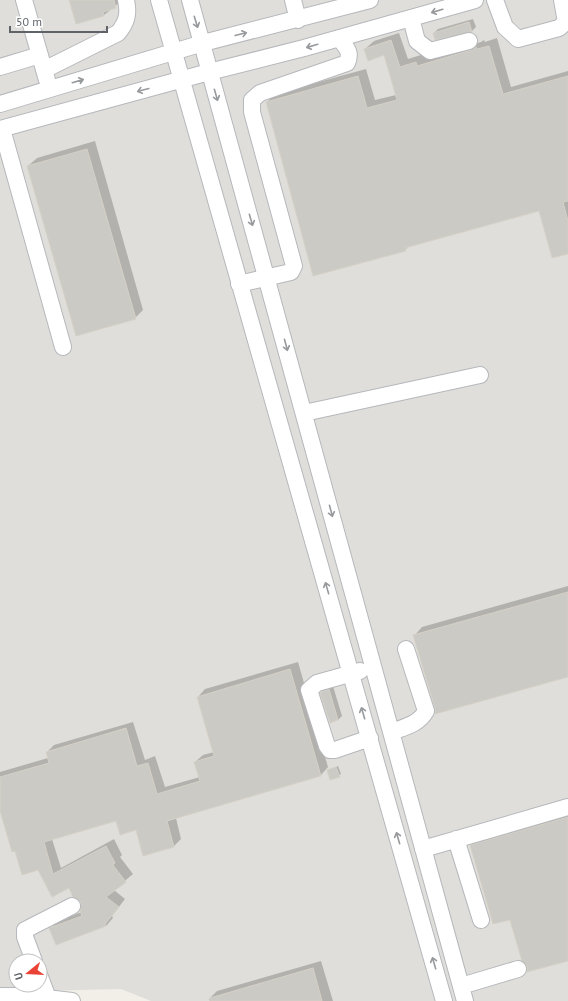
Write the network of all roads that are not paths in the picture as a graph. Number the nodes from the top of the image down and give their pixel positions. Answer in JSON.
{"nodes":[{"id":1,"x":24,"y":0,"type":"edge"},
{"id":2,"x":126,"y":0,"type":"edge"},
{"id":3,"x":159,"y":0,"type":"edge"},
{"id":4,"x":190,"y":0,"type":"edge"},
{"id":5,"x":293,"y":0,"type":"edge"},
{"id":6,"x":370,"y":0,"type":"edge"},
{"id":7,"x":475,"y":0,"type":"edge"},
{"id":8,"x":495,"y":0,"type":"edge"},
{"id":9,"x":562,"y":0,"type":"edge"},
{"id":10,"x":411,"y":18,"type":"junction"},
{"id":11,"x":298,"y":20,"type":"junction"},
{"id":12,"x":339,"y":38,"type":"junction"},
{"id":13,"x":469,"y":41,"type":"dead end"},
{"id":14,"x":203,"y":44,"type":"junction"},
{"id":15,"x":174,"y":54,"type":"junction"},
{"id":16,"x":42,"y":63,"type":"junction"},
{"id":17,"x":0,"y":67,"type":"edge"},
{"id":18,"x":209,"y":72,"type":"junction"},
{"id":19,"x":181,"y":80,"type":"junction"},
{"id":20,"x":50,"y":89,"type":"junction"},
{"id":21,"x":0,"y":104,"type":"edge"},
{"id":22,"x":1,"y":129,"type":"edge"},
{"id":23,"x":267,"y":276,"type":"junction"},
{"id":24,"x":239,"y":284,"type":"junction"},
{"id":25,"x":63,"y":347,"type":"dead end"},
{"id":26,"x":480,"y":375,"type":"dead end"},
{"id":27,"x":304,"y":413,"type":"junction"},
{"id":28,"x":324,"y":487,"type":"junction"},
{"id":29,"x":299,"y":494,"type":"junction"},
{"id":30,"x":406,"y":649,"type":"dead end"},
{"id":31,"x":373,"y":668,"type":"junction"},
{"id":32,"x":351,"y":673,"type":"junction"},
{"id":33,"x":391,"y":732,"type":"junction"},
{"id":34,"x":370,"y":738,"type":"junction"},
{"id":35,"x":568,"y":807,"type":"edge"},
{"id":36,"x":456,"y":839,"type":"junction"},
{"id":37,"x":423,"y":849,"type":"junction"},
{"id":38,"x":72,"y":906,"type":"dead end"},
{"id":39,"x":481,"y":920,"type":"dead end"},
{"id":40,"x":31,"y":953,"type":"edge"},
{"id":41,"x":518,"y":969,"type":"dead end"},
{"id":42,"x":46,"y":993,"type":"edge"},
{"id":43,"x":463,"y":994,"type":"edge"},
{"id":44,"x":0,"y":996,"type":"edge"},
{"id":45,"x":48,"y":998,"type":"junction"},
{"id":46,"x":72,"y":1001,"type":"edge"},
{"id":47,"x":444,"y":1001,"type":"edge"}],
"edges":[{"from":1,"to":16,"type":"street"},
{"from":2,"to":16,"type":"street"},
{"from":3,"to":15,"type":"street"},
{"from":4,"to":14,"type":"street","one_way":true},
{"from":5,"to":11,"type":"street"},
{"from":6,"to":11,"type":"street"},
{"from":7,"to":10,"type":"street","one_way":true},
{"from":8,"to":9,"type":"street"},
{"from":10,"to":12,"type":"street"},
{"from":10,"to":13,"type":"street"},
{"from":14,"to":11,"type":"street","one_way":true},
{"from":12,"to":18,"type":"street","one_way":true},
{"from":12,"to":23,"type":"street"},
{"from":14,"to":15,"type":"street"},
{"from":14,"to":18,"type":"street"},
{"from":15,"to":19,"type":"street"},
{"from":20,"to":15,"type":"street","one_way":true},
{"from":16,"to":17,"type":"street"},
{"from":16,"to":20,"type":"street"},
{"from":18,"to":19,"type":"street"},
{"from":18,"to":23,"type":"street","one_way":true},
{"from":19,"to":22,"type":"street","one_way":true},
{"from":19,"to":24,"type":"street"},
{"from":20,"to":21,"type":"street"},
{"from":22,"to":25,"type":"street"},
{"from":23,"to":24,"type":"street"},
{"from":23,"to":27,"type":"street","one_way":true},
{"from":24,"to":29,"type":"street"},
{"from":26,"to":27,"type":"street"},
{"from":27,"to":28,"type":"street"},
{"from":28,"to":29,"type":"street"},
{"from":28,"to":31,"type":"street","one_way":true},
{"from":32,"to":29,"type":"street","one_way":true},
{"from":30,"to":33,"type":"street"},
{"from":31,"to":32,"type":"street"},
{"from":31,"to":33,"type":"street"},
{"from":34,"to":32,"type":"street","one_way":true},
{"from":32,"to":34,"type":"street"},
{"from":33,"to":37,"type":"street"},
{"from":47,"to":34,"type":"street","one_way":true},
{"from":35,"to":36,"type":"street"},
{"from":36,"to":37,"type":"street"},
{"from":36,"to":39,"type":"street"},
{"from":37,"to":43,"type":"street"},
{"from":38,"to":40,"type":"street"},
{"from":41,"to":43,"type":"street"},
{"from":42,"to":45,"type":"street"},
{"from":44,"to":45,"type":"street"},
{"from":45,"to":46,"type":"street"}]}
